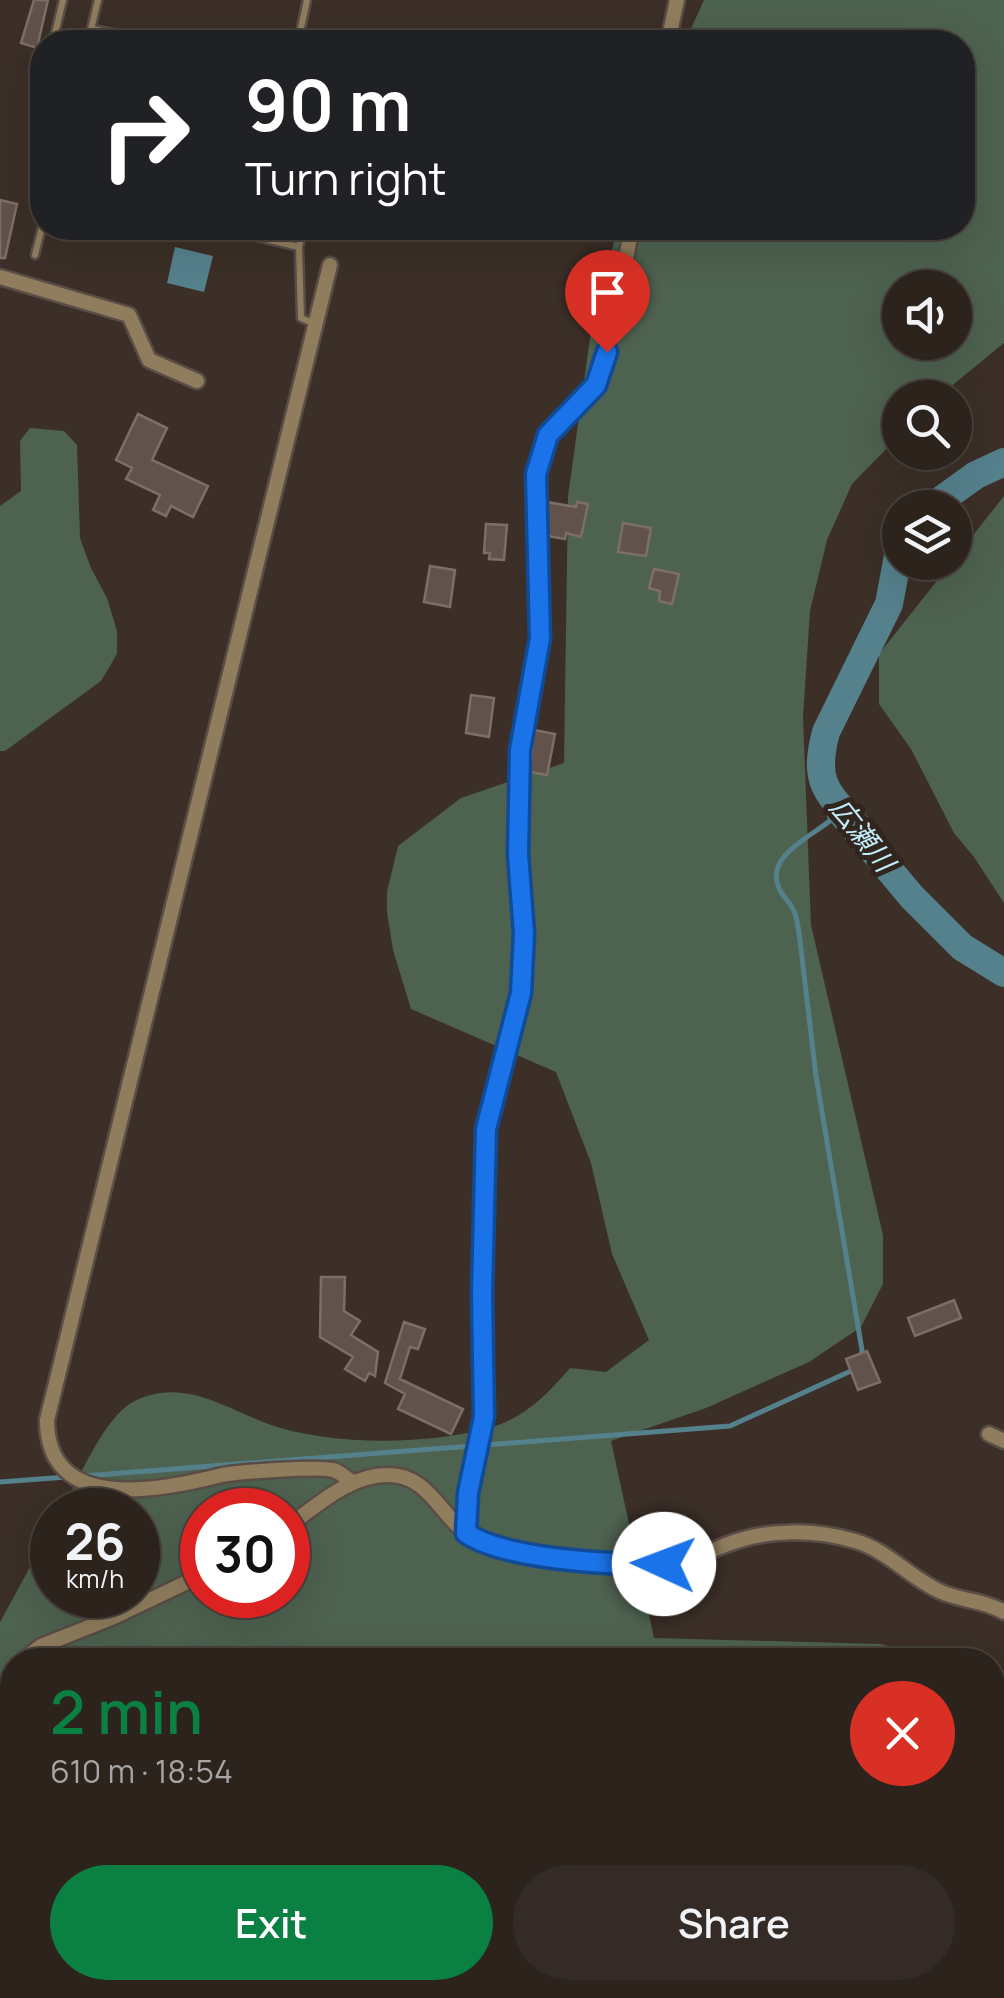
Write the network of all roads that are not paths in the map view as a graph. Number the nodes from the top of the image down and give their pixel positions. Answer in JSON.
{"nodes":[{"id":1,"x":63,"y":0,"type":"edge"},
{"id":2,"x":98,"y":0,"type":"edge"},
{"id":3,"x":307,"y":0,"type":"edge"},
{"id":4,"x":676,"y":0,"type":"edge"},
{"id":5,"x":92,"y":29,"type":"joint"},
{"id":6,"x":56,"y":30,"type":"edge"},
{"id":7,"x":97,"y":30,"type":"edge"},
{"id":8,"x":301,"y":30,"type":"edge"},
{"id":9,"x":670,"y":30,"type":"edge"},
{"id":10,"x":39,"y":240,"type":"edge"},
{"id":11,"x":269,"y":240,"type":"edge"},
{"id":12,"x":300,"y":240,"type":"edge"},
{"id":13,"x":629,"y":240,"type":"edge"},
{"id":14,"x":299,"y":247,"type":"junction"},
{"id":15,"x":35,"y":256,"type":"dead end"},
{"id":16,"x":330,"y":265,"type":"dead end"},
{"id":17,"x":0,"y":277,"type":"edge"},
{"id":18,"x":318,"y":325,"type":"junction"},
{"id":19,"x":198,"y":381,"type":"dead end"},
{"id":20,"x":990,"y":1434,"type":"dead end"},
{"id":21,"x":1004,"y":1441,"type":"edge"},
{"id":22,"x":352,"y":1482,"type":"junction"},
{"id":23,"x":310,"y":1511,"type":"edge"},
{"id":24,"x":466,"y":1533,"type":"junction"},
{"id":25,"x":180,"y":1586,"type":"edge"},
{"id":26,"x":1004,"y":1612,"type":"edge"},
{"id":27,"x":37,"y":1648,"type":"edge"}],
"edges":[{"from":1,"to":6,"type":"lane"},
{"from":2,"to":5,"type":"lane"},
{"from":3,"to":8,"type":"lane"},
{"from":4,"to":9,"type":"street"},
{"from":5,"to":7,"type":"lane"},
{"from":10,"to":15,"type":"lane"},
{"from":11,"to":14,"type":"lane"},
{"from":12,"to":14,"type":"lane"},
{"from":13,"to":24,"type":"street"},
{"from":14,"to":18,"type":"lane"},
{"from":16,"to":18,"type":"street"},
{"from":17,"to":19,"type":"street"},
{"from":18,"to":22,"type":"street"},
{"from":20,"to":21,"type":"street"},
{"from":22,"to":23,"type":"street"},
{"from":22,"to":24,"type":"street"},
{"from":24,"to":26,"type":"street"},
{"from":25,"to":27,"type":"street"}]}
